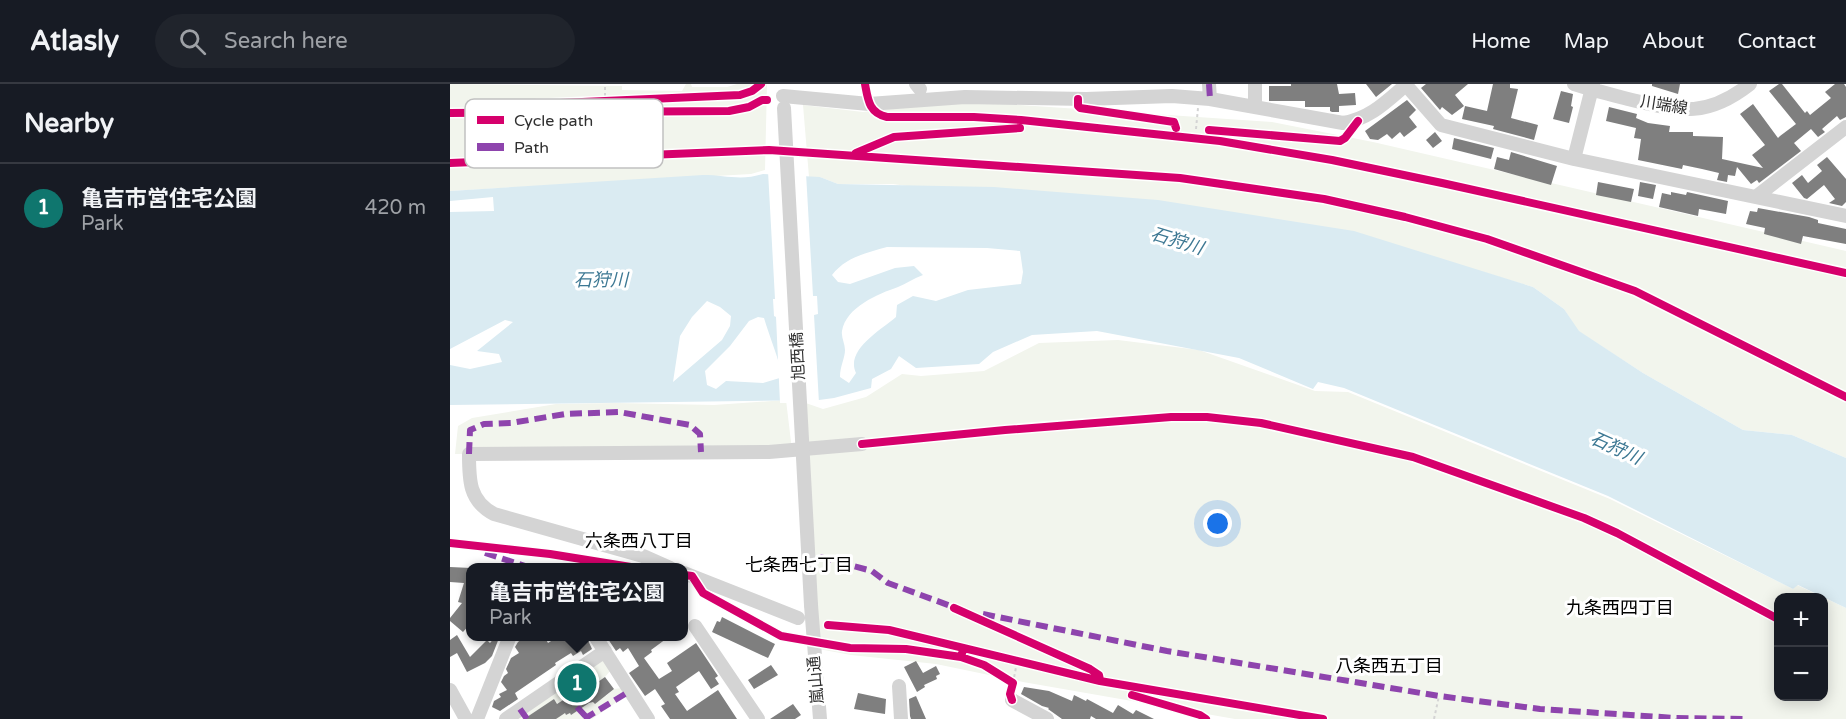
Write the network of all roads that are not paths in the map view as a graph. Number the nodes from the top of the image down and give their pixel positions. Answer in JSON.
{"nodes":[{"id":1,"x":1209,"y":84,"type":"edge"},
{"id":2,"x":1255,"y":84,"type":"edge"},
{"id":3,"x":1406,"y":84,"type":"edge"},
{"id":4,"x":1574,"y":84,"type":"edge"},
{"id":5,"x":1750,"y":84,"type":"edge"},
{"id":6,"x":1592,"y":87,"type":"edge"},
{"id":7,"x":962,"y":91,"type":"edge"},
{"id":8,"x":1012,"y":91,"type":"edge"},
{"id":9,"x":783,"y":96,"type":"edge"},
{"id":10,"x":1210,"y":99,"type":"junction"},
{"id":11,"x":1255,"y":107,"type":"junction"},
{"id":12,"x":1846,"y":127,"type":"edge"},
{"id":13,"x":1574,"y":159,"type":"junction"},
{"id":14,"x":1757,"y":196,"type":"junction"},
{"id":15,"x":1846,"y":216,"type":"edge"},
{"id":16,"x":862,"y":444,"type":"dead end"},
{"id":17,"x":661,"y":563,"type":"edge"},
{"id":18,"x":688,"y":575,"type":"edge"},
{"id":19,"x":811,"y":605,"type":"joint"},
{"id":20,"x":798,"y":618,"type":"dead end"},
{"id":21,"x":695,"y":626,"type":"dead end"},
{"id":22,"x":508,"y":641,"type":"edge"},
{"id":23,"x":598,"y":641,"type":"edge"},
{"id":24,"x":605,"y":651,"type":"junction"},
{"id":25,"x":899,"y":686,"type":"dead end"},
{"id":26,"x":450,"y":690,"type":"edge"},
{"id":27,"x":1012,"y":700,"type":"road end"},
{"id":28,"x":466,"y":719,"type":"edge"},
{"id":29,"x":477,"y":719,"type":"edge"},
{"id":30,"x":506,"y":719,"type":"edge"},
{"id":31,"x":648,"y":719,"type":"edge"},
{"id":32,"x":758,"y":719,"type":"edge"},
{"id":33,"x":820,"y":719,"type":"edge"},
{"id":34,"x":901,"y":719,"type":"edge"},
{"id":35,"x":1047,"y":719,"type":"edge"}],
"edges":[{"from":1,"to":10,"type":"street"},
{"from":2,"to":11,"type":"street"},
{"from":3,"to":11,"type":"street"},
{"from":3,"to":13,"type":"street"},
{"from":4,"to":6,"type":"street","name":"川端線"},
{"from":5,"to":6,"type":"street","name":"川端線"},
{"from":6,"to":13,"type":"street"},
{"from":7,"to":8,"type":"street"},
{"from":7,"to":9,"type":"street"},
{"from":8,"to":10,"type":"street"},
{"from":9,"to":19,"type":"street","name":"旭西橋","bridge":true},
{"from":10,"to":11,"type":"street"},
{"from":12,"to":14,"type":"street"},
{"from":13,"to":14,"type":"street"},
{"from":14,"to":15,"type":"street"},
{"from":16,"to":17,"type":"street"},
{"from":18,"to":20,"type":"street"},
{"from":19,"to":33,"type":"street","name":"嵐山通"},
{"from":21,"to":32,"type":"street"},
{"from":22,"to":29,"type":"street"},
{"from":23,"to":24,"type":"street"},
{"from":24,"to":30,"type":"street"},
{"from":24,"to":31,"type":"street"},
{"from":25,"to":34,"type":"street"},
{"from":26,"to":28,"type":"street"},
{"from":27,"to":35,"type":"street"}]}
